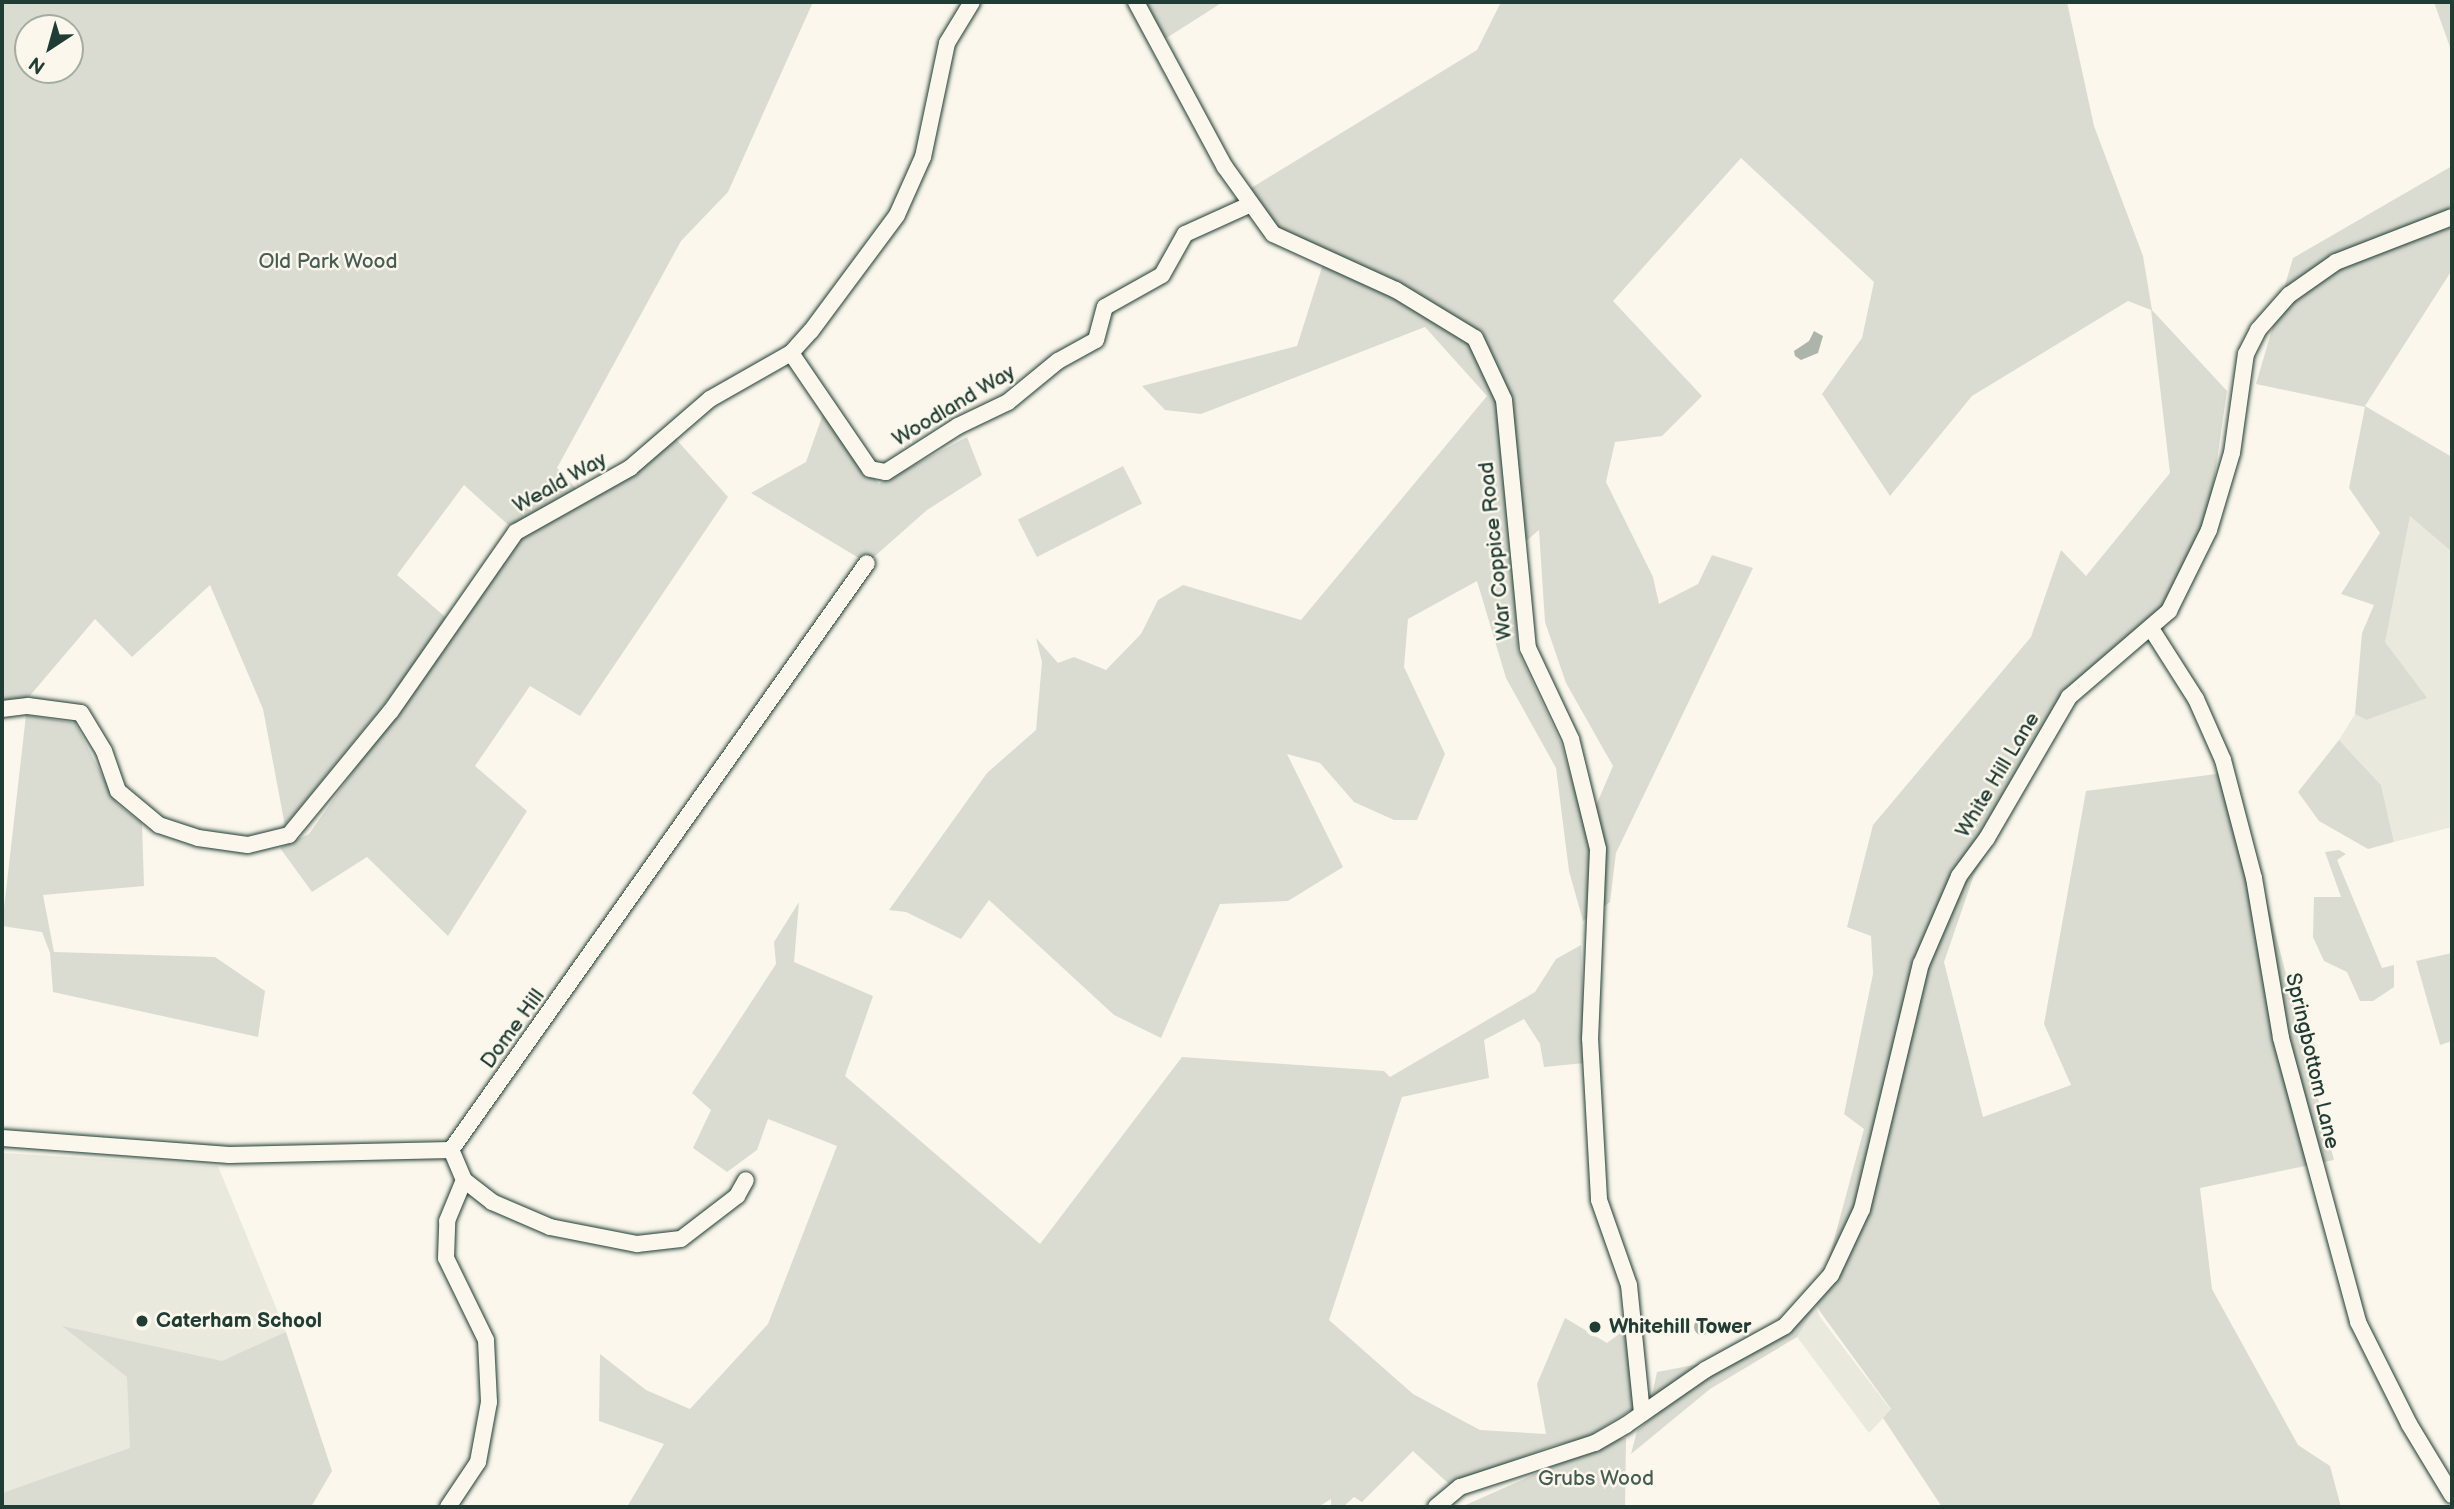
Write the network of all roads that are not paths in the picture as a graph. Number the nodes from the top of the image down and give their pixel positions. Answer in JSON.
{"nodes":[{"id":1,"x":972,"y":2,"type":"edge"},
{"id":2,"x":1136,"y":2,"type":"edge"},
{"id":3,"x":1251,"y":204,"type":"junction"},
{"id":4,"x":2452,"y":217,"type":"edge"},
{"id":5,"x":791,"y":353,"type":"junction"},
{"id":6,"x":867,"y":563,"type":"dead end"},
{"id":7,"x":2152,"y":630,"type":"junction"},
{"id":8,"x":2,"y":709,"type":"edge"},
{"id":9,"x":2,"y":1138,"type":"edge"},
{"id":10,"x":451,"y":1150,"type":"junction"},
{"id":11,"x":464,"y":1180,"type":"junction"},
{"id":12,"x":746,"y":1180,"type":"dead end"},
{"id":13,"x":1642,"y":1412,"type":"junction"},
{"id":14,"x":2452,"y":1495,"type":"edge"},
{"id":15,"x":448,"y":1507,"type":"edge"},
{"id":16,"x":1436,"y":1507,"type":"edge"}],
"edges":[{"from":1,"to":5,"type":"street","name":"Weald Way"},
{"from":2,"to":3,"type":"street","name":"War Coppice Road"},
{"from":3,"to":5,"type":"street","name":"Woodland Way"},
{"from":3,"to":13,"type":"street","name":"War Coppice Road"},
{"from":4,"to":7,"type":"street","name":"White Hill Lane"},
{"from":5,"to":8,"type":"street","name":"Weald Way"},
{"from":6,"to":10,"type":"street","name":"Dome Hill"},
{"from":7,"to":13,"type":"street","name":"White Hill Lane"},
{"from":7,"to":14,"type":"street","name":"Springbottom Lane"},
{"from":9,"to":10,"type":"street"},
{"from":10,"to":11,"type":"street"},
{"from":11,"to":12,"type":"street"},
{"from":11,"to":15,"type":"street"},
{"from":13,"to":16,"type":"street","name":"White Hill Lane"}]}
